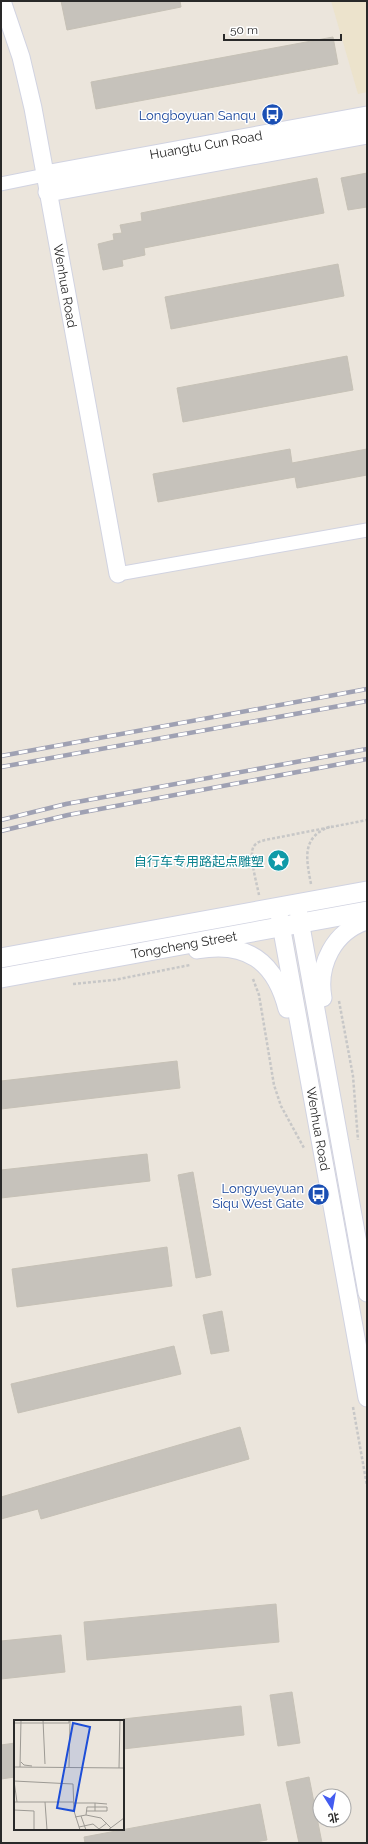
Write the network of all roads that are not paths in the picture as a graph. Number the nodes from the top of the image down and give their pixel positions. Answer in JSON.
{"nodes":[{"id":1,"x":2,"y":1,"type":"edge"},
{"id":2,"x":367,"y":116,"type":"edge"},
{"id":3,"x":367,"y":134,"type":"edge"},
{"id":4,"x":47,"y":183,"type":"junction"},
{"id":5,"x":1,"y":184,"type":"edge"},
{"id":6,"x":367,"y":530,"type":"edge"},
{"id":7,"x":118,"y":574,"type":"joint"},
{"id":8,"x":367,"y":891,"type":"edge"},
{"id":9,"x":297,"y":904,"type":"junction"},
{"id":10,"x":278,"y":908,"type":"junction"},
{"id":11,"x":367,"y":911,"type":"edge"},
{"id":12,"x":367,"y":922,"type":"edge"},
{"id":13,"x":300,"y":924,"type":"junction"},
{"id":14,"x":281,"y":927,"type":"junction"},
{"id":15,"x":1,"y":958,"type":"edge"},
{"id":16,"x":57,"y":968,"type":"junction"},
{"id":17,"x":1,"y":978,"type":"edge"},
{"id":18,"x":311,"y":1093,"type":"junction"},
{"id":19,"x":343,"y":1160,"type":"junction"},
{"id":20,"x":367,"y":1293,"type":"edge"},
{"id":21,"x":359,"y":1400,"type":"edge"}],
"edges":[{"from":1,"to":4,"type":"street","name":"Wenhua Road"},
{"from":2,"to":4,"type":"main road","name":"Huangtu Cun Road"},
{"from":3,"to":4,"type":"main road","name":"Huangtu Cun Road"},
{"from":4,"to":5,"type":"street"},
{"from":4,"to":7,"type":"street","name":"Wenhua Road"},
{"from":6,"to":7,"type":"street"},
{"from":8,"to":9,"type":"main road","name":"Tongcheng Street"},
{"from":9,"to":10,"type":"main road","name":"Tongcheng Street"},
{"from":9,"to":13,"type":"street","name":"Wenhua Road"},
{"from":10,"to":14,"type":"street","name":"Wenhua Road"},
{"from":10,"to":15,"type":"main road","name":"Tongcheng Street"},
{"from":11,"to":13,"type":"main road","name":"Tongcheng Street"},
{"from":12,"to":19,"type":"street"},
{"from":13,"to":14,"type":"main road","name":"Tongcheng Street"},
{"from":13,"to":19,"type":"street","name":"Wenhua Road"},
{"from":14,"to":16,"type":"main road","name":"Tongcheng Street"},
{"from":14,"to":18,"type":"street","name":"Wenhua Road"},
{"from":16,"to":17,"type":"main road","name":"Tongcheng Street"},
{"from":16,"to":18,"type":"street"},
{"from":18,"to":21,"type":"street","name":"Wenhua Road"},
{"from":19,"to":20,"type":"street","name":"Wenhua Road"}]}
